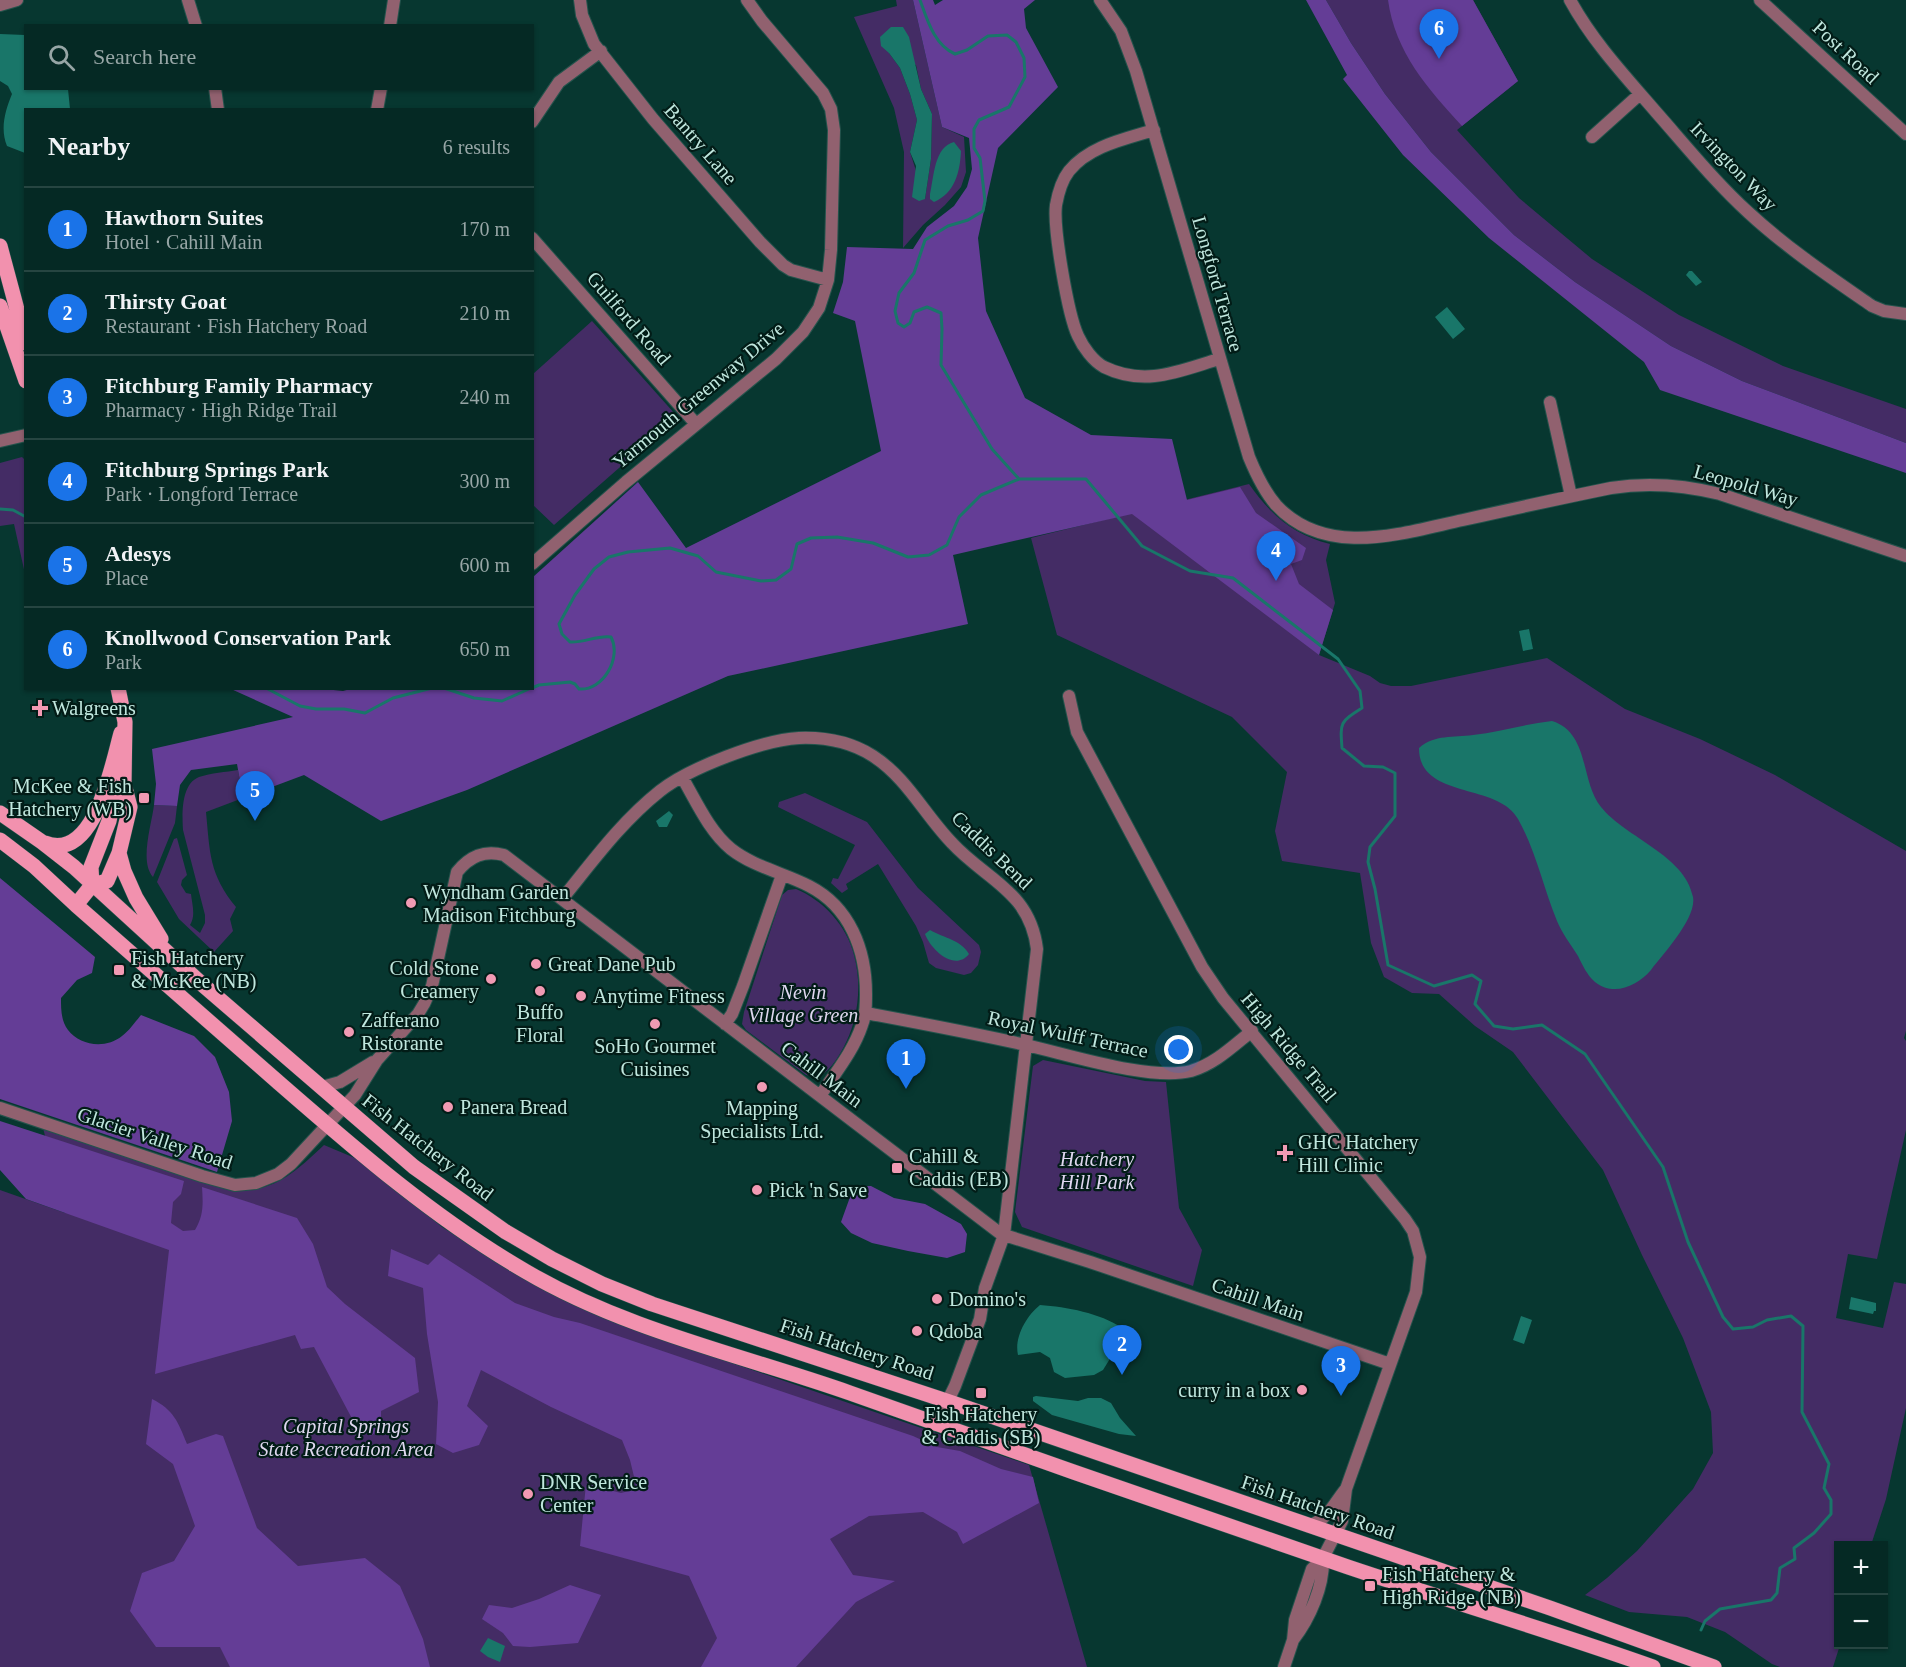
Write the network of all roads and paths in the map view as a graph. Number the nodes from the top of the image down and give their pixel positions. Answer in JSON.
{"nodes":[{"id":1,"x":17,"y":0,"type":"edge"},
{"id":2,"x":188,"y":0,"type":"edge"},
{"id":3,"x":394,"y":0,"type":"edge"},
{"id":4,"x":580,"y":0,"type":"edge"},
{"id":5,"x":747,"y":0,"type":"edge"},
{"id":6,"x":1100,"y":0,"type":"edge"},
{"id":7,"x":1570,"y":0,"type":"edge"},
{"id":8,"x":1760,"y":0,"type":"edge"},
{"id":9,"x":0,"y":5,"type":"edge"},
{"id":10,"x":195,"y":24,"type":"edge"},
{"id":11,"x":390,"y":24,"type":"edge"},
{"id":12,"x":601,"y":51,"type":"junction"},
{"id":13,"x":215,"y":90,"type":"edge"},
{"id":14,"x":381,"y":90,"type":"edge"},
{"id":15,"x":1640,"y":94,"type":"junction"},
{"id":16,"x":218,"y":108,"type":"edge"},
{"id":17,"x":377,"y":108,"type":"edge"},
{"id":18,"x":534,"y":119,"type":"edge"},
{"id":19,"x":1154,"y":129,"type":"junction"},
{"id":20,"x":1906,"y":134,"type":"edge"},
{"id":21,"x":1592,"y":137,"type":"dead end"},
{"id":22,"x":534,"y":240,"type":"edge"},
{"id":23,"x":0,"y":246,"type":"edge"},
{"id":24,"x":828,"y":280,"type":"junction"},
{"id":25,"x":0,"y":306,"type":"edge"},
{"id":26,"x":1906,"y":314,"type":"edge"},
{"id":27,"x":24,"y":336,"type":"edge"},
{"id":28,"x":1219,"y":359,"type":"junction"},
{"id":29,"x":24,"y":375,"type":"edge"},
{"id":30,"x":1550,"y":402,"type":"dead end"},
{"id":31,"x":696,"y":424,"type":"junction"},
{"id":32,"x":24,"y":435,"type":"edge"},
{"id":33,"x":0,"y":441,"type":"edge"},
{"id":34,"x":1571,"y":496,"type":"junction"},
{"id":35,"x":1345,"y":537,"type":"joint"},
{"id":36,"x":1906,"y":556,"type":"edge"},
{"id":37,"x":534,"y":562,"type":"edge"},
{"id":38,"x":118,"y":690,"type":"edge"},
{"id":39,"x":1069,"y":696,"type":"dead end"},
{"id":40,"x":125,"y":722,"type":"junction"},
{"id":41,"x":682,"y":777,"type":"junction"},
{"id":42,"x":124,"y":784,"type":"junction"},
{"id":43,"x":0,"y":813,"type":"edge"},
{"id":44,"x":0,"y":840,"type":"edge"},
{"id":45,"x":42,"y":842,"type":"junction"},
{"id":46,"x":120,"y":853,"type":"junction"},
{"id":47,"x":782,"y":875,"type":"junction"},
{"id":48,"x":92,"y":885,"type":"junction"},
{"id":49,"x":562,"y":899,"type":"junction"},
{"id":50,"x":76,"y":905,"type":"junction"},
{"id":51,"x":168,"y":953,"type":"junction"},
{"id":52,"x":866,"y":1012,"type":"junction"},
{"id":53,"x":725,"y":1024,"type":"junction"},
{"id":54,"x":1252,"y":1031,"type":"junction"},
{"id":55,"x":1025,"y":1045,"type":"junction"},
{"id":56,"x":376,"y":1060,"type":"junction"},
{"id":57,"x":322,"y":1087,"type":"junction"},
{"id":58,"x":820,"y":1096,"type":"junction"},
{"id":59,"x":343,"y":1107,"type":"junction"},
{"id":60,"x":0,"y":1108,"type":"edge"},
{"id":61,"x":326,"y":1124,"type":"junction"},
{"id":62,"x":1004,"y":1235,"type":"junction"},
{"id":63,"x":1389,"y":1364,"type":"junction"},
{"id":64,"x":947,"y":1401,"type":"junction"},
{"id":65,"x":936,"y":1425,"type":"junction"},
{"id":66,"x":1346,"y":1489,"type":"junction"},
{"id":67,"x":1309,"y":1526,"type":"junction"},
{"id":68,"x":1335,"y":1535,"type":"junction"},
{"id":69,"x":1323,"y":1558,"type":"junction"},
{"id":70,"x":1284,"y":1667,"type":"edge"},
{"id":71,"x":1653,"y":1667,"type":"edge"},
{"id":72,"x":1713,"y":1667,"type":"edge"}],
"edges":[{"from":1,"to":9,"type":"street"},
{"from":2,"to":10,"type":"street"},
{"from":3,"to":11,"type":"street"},
{"from":4,"to":12,"type":"street","name":"Bantry Lane"},
{"from":5,"to":24,"type":"street","name":"Yarmouth Greenway Drive"},
{"from":6,"to":19,"type":"street","name":"Longford Terrace"},
{"from":7,"to":15,"type":"street","name":"Irvington Way"},
{"from":8,"to":20,"type":"street","name":"Post Road"},
{"from":12,"to":18,"type":"street"},
{"from":12,"to":24,"type":"street","name":"Bantry Lane"},
{"from":13,"to":16,"type":"street"},
{"from":14,"to":17,"type":"street"},
{"from":15,"to":21,"type":"street"},
{"from":15,"to":26,"type":"street","name":"Irvington Way"},
{"from":19,"to":28,"type":"street","name":"Longford Terrace"},
{"from":19,"to":28,"type":"street"},
{"from":22,"to":31,"type":"street","name":"Guilford Road"},
{"from":23,"to":27,"type":"main road"},
{"from":24,"to":31,"type":"street","name":"Yarmouth Greenway Drive"},
{"from":25,"to":29,"type":"main road"},
{"from":28,"to":35,"type":"street","name":"Longford Terrace"},
{"from":30,"to":34,"type":"street"},
{"from":31,"to":37,"type":"street","name":"Yarmouth Greenway Drive"},
{"from":32,"to":33,"type":"street"},
{"from":34,"to":35,"type":"street","name":"Leopold Way"},
{"from":34,"to":36,"type":"street","name":"Leopold Way"},
{"from":38,"to":40,"type":"main road"},
{"from":39,"to":54,"type":"street","name":"High Ridge Trail"},
{"from":40,"to":42,"type":"main road"},
{"from":40,"to":45,"type":"main road"},
{"from":41,"to":47,"type":"street"},
{"from":41,"to":49,"type":"street","name":"Caddis Bend"},
{"from":41,"to":55,"type":"street","name":"Caddis Bend"},
{"from":42,"to":46,"type":"main road"},
{"from":42,"to":48,"type":"main road"},
{"from":43,"to":45,"type":"main road","name":"Fish Hatchery Road"},
{"from":44,"to":50,"type":"main road"},
{"from":45,"to":48,"type":"main road","name":"Fish Hatchery Road"},
{"from":46,"to":48,"type":"main road"},
{"from":46,"to":51,"type":"main road"},
{"from":47,"to":52,"type":"street"},
{"from":47,"to":53,"type":"street"},
{"from":48,"to":50,"type":"main road"},
{"from":48,"to":51,"type":"main road","name":"Fish Hatchery Road"},
{"from":49,"to":53,"type":"street","name":"Cahill Main"},
{"from":49,"to":56,"type":"street","name":"Cahill Main"},
{"from":50,"to":61,"type":"main road"},
{"from":51,"to":57,"type":"main road","name":"Fish Hatchery Road"},
{"from":52,"to":55,"type":"street","name":"Royal Wulff Terrace"},
{"from":52,"to":58,"type":"street"},
{"from":53,"to":58,"type":"street","name":"Cahill Main"},
{"from":54,"to":55,"type":"street","name":"Royal Wulff Terrace"},
{"from":54,"to":63,"type":"street","name":"High Ridge Trail"},
{"from":55,"to":62,"type":"street","name":"Caddis Bend"},
{"from":56,"to":57,"type":"street","name":"Cahill Main"},
{"from":56,"to":59,"type":"street","name":"Cahill Main"},
{"from":57,"to":59,"type":"main road","name":"Fish Hatchery Road"},
{"from":58,"to":62,"type":"street","name":"Cahill Main"},
{"from":59,"to":61,"type":"street","name":"Glacier Valley Road"},
{"from":59,"to":64,"type":"main road","name":"Fish Hatchery Road"},
{"from":60,"to":61,"type":"street","name":"Glacier Valley Road"},
{"from":61,"to":65,"type":"main road"},
{"from":62,"to":63,"type":"street","name":"Cahill Main"},
{"from":62,"to":64,"type":"street","name":"Caddis Bend"},
{"from":63,"to":66,"type":"street","name":"High Ridge Trail"},
{"from":64,"to":65,"type":"street","name":"Caddis Bend"},
{"from":64,"to":67,"type":"main road","name":"Fish Hatchery Road"},
{"from":65,"to":69,"type":"main road"},
{"from":66,"to":67,"type":"street","name":"High Ridge Trail"},
{"from":66,"to":68,"type":"street","name":"High Ridge Trail"},
{"from":67,"to":68,"type":"main road","name":"Fish Hatchery Road"},
{"from":68,"to":69,"type":"street","name":"High Ridge Trail"},
{"from":68,"to":72,"type":"main road","name":"Fish Hatchery Road"},
{"from":69,"to":70,"type":"street","name":"High Ridge Trail"},
{"from":69,"to":71,"type":"main road"}]}
